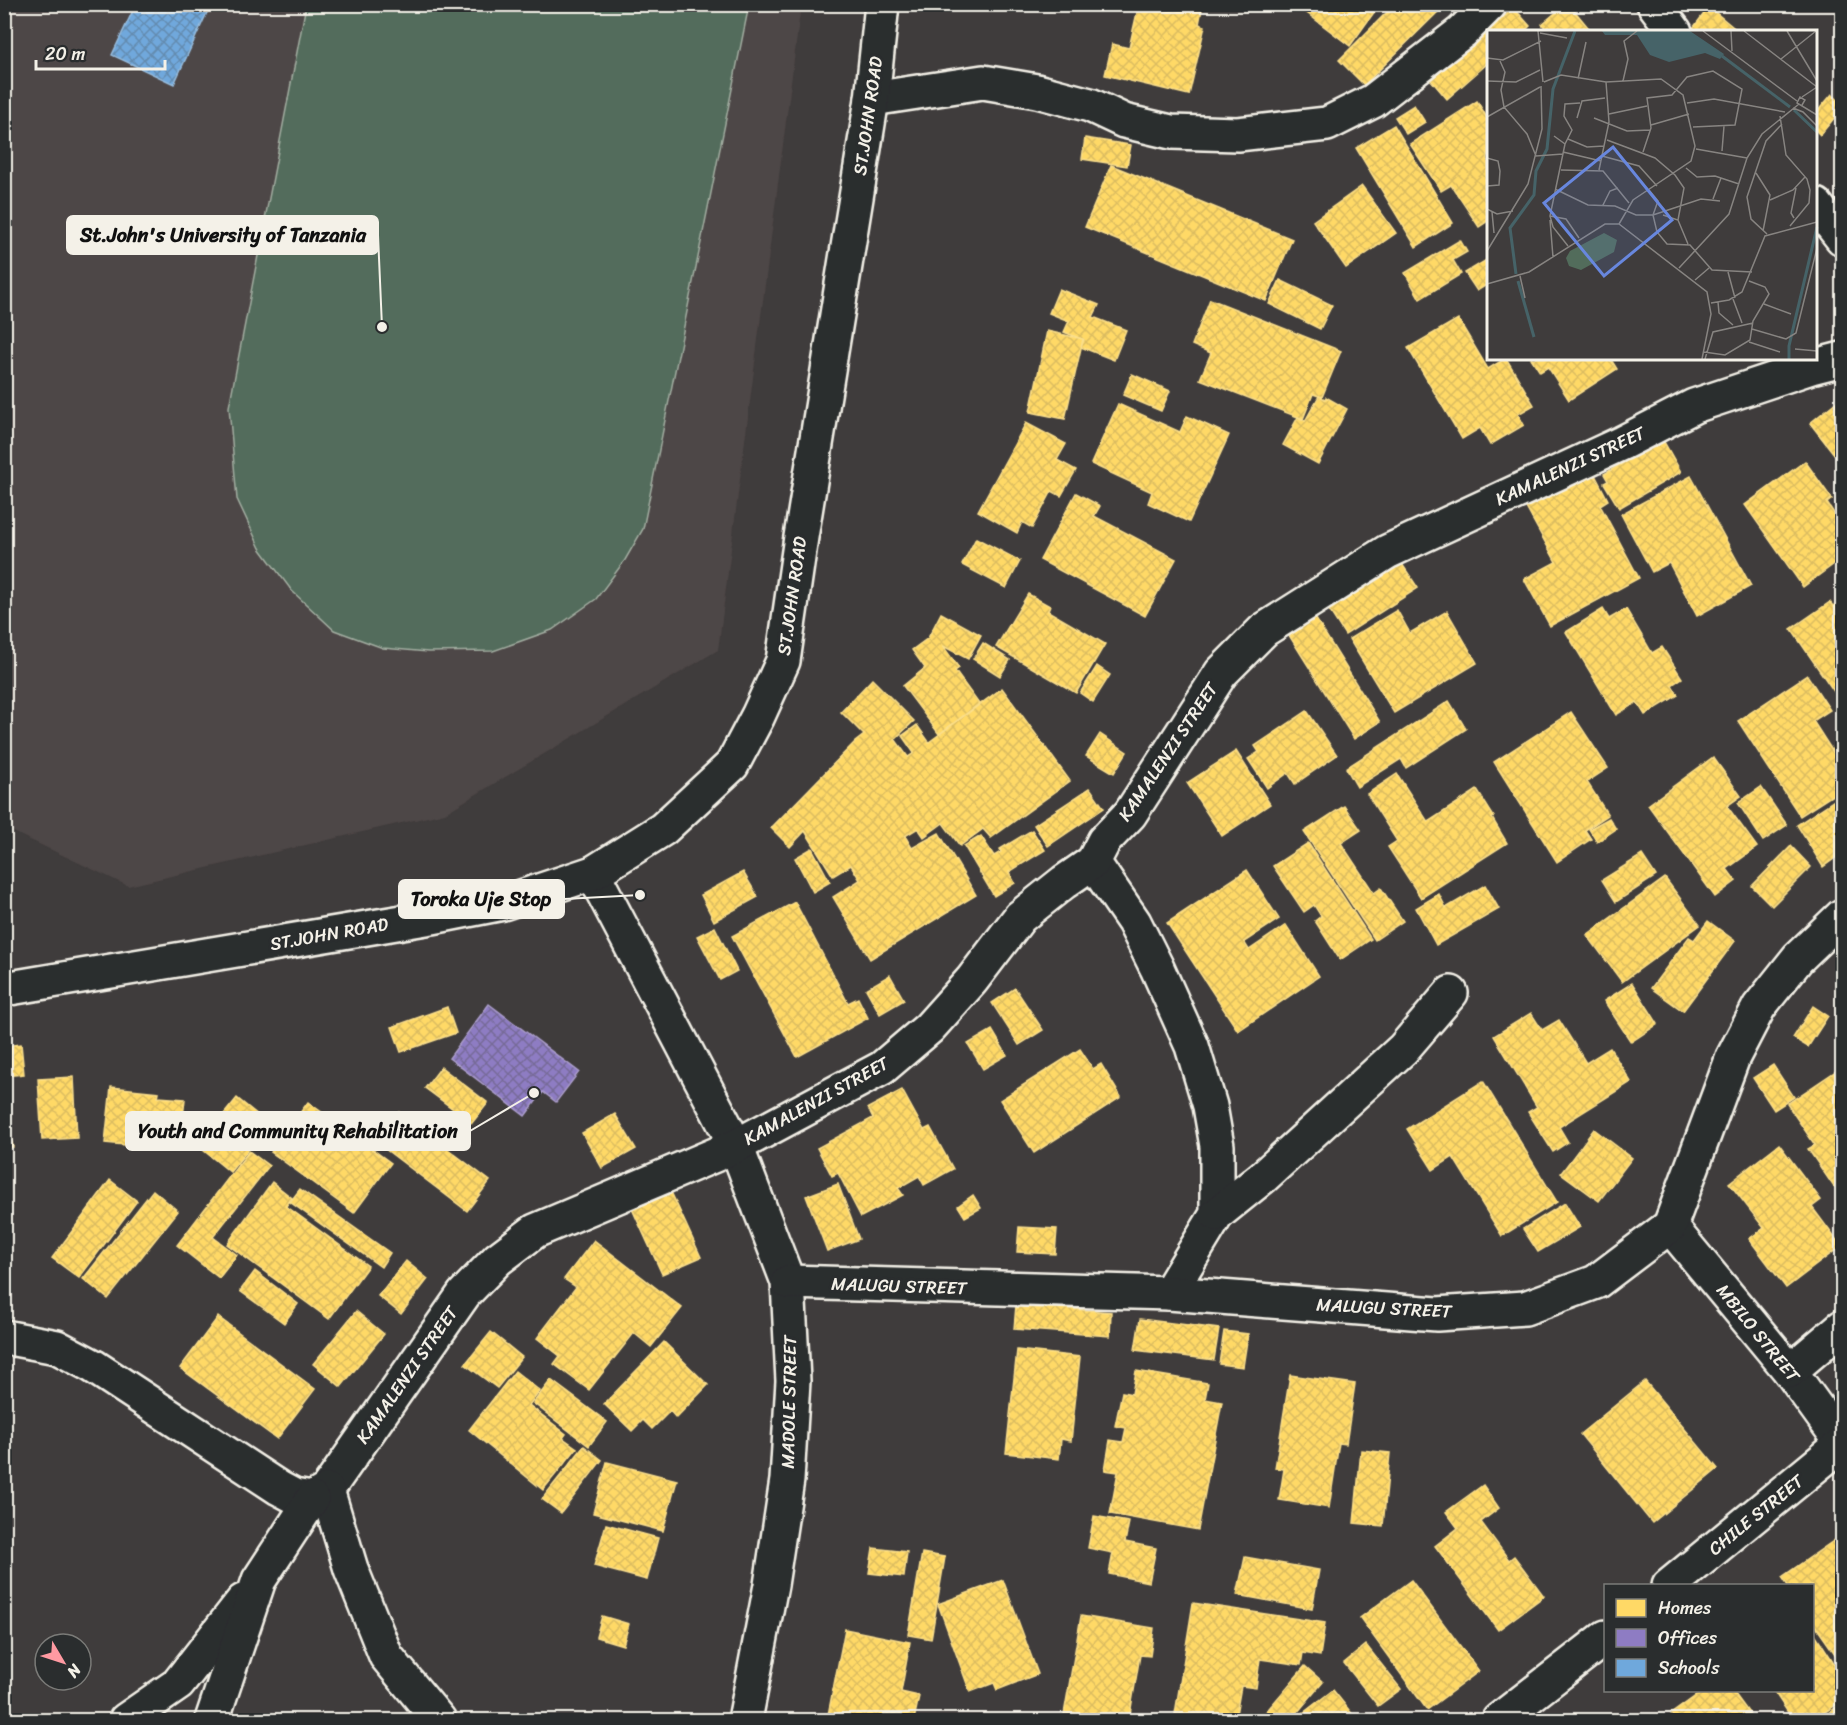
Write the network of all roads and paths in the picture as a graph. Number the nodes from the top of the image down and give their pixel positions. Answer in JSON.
{"nodes":[{"id":1,"x":882,"y":4,"type":"edge"},
{"id":2,"x":1490,"y":4,"type":"edge"},
{"id":3,"x":1654,"y":4,"type":"edge"},
{"id":4,"x":1674,"y":30,"type":"edge"},
{"id":5,"x":872,"y":99,"type":"junction"},
{"id":6,"x":1817,"y":207,"type":"edge"},
{"id":7,"x":1842,"y":238,"type":"edge"},
{"id":8,"x":1842,"y":359,"type":"edge"},
{"id":9,"x":1093,"y":862,"type":"junction"},
{"id":10,"x":593,"y":873,"type":"junction"},
{"id":11,"x":1842,"y":916,"type":"edge"},
{"id":12,"x":4,"y":989,"type":"edge"},
{"id":13,"x":1451,"y":993,"type":"dead end"},
{"id":14,"x":735,"y":1146,"type":"junction"},
{"id":15,"x":1217,"y":1214,"type":"junction"},
{"id":16,"x":1670,"y":1226,"type":"junction"},
{"id":17,"x":788,"y":1282,"type":"junction"},
{"id":18,"x":1169,"y":1293,"type":"junction"},
{"id":19,"x":1842,"y":1327,"type":"edge"},
{"id":20,"x":4,"y":1336,"type":"edge"},
{"id":21,"x":1790,"y":1371,"type":"junction"},
{"id":22,"x":1842,"y":1443,"type":"edge"},
{"id":23,"x":320,"y":1494,"type":"junction"},
{"id":24,"x":259,"y":1581,"type":"junction"},
{"id":25,"x":1671,"y":1584,"type":"edge"},
{"id":26,"x":1604,"y":1638,"type":"edge"},
{"id":27,"x":126,"y":1720,"type":"edge"},
{"id":28,"x":212,"y":1720,"type":"edge"},
{"id":29,"x":439,"y":1720,"type":"edge"},
{"id":30,"x":746,"y":1720,"type":"edge"},
{"id":31,"x":1499,"y":1720,"type":"edge"}],
"edges":[{"from":1,"to":5,"type":"street","name":"ST.JOHN ROAD"},
{"from":2,"to":5,"type":"street"},
{"from":3,"to":4,"type":"street"},
{"from":5,"to":10,"type":"street","name":"ST.JOHN ROAD"},
{"from":6,"to":7,"type":"street"},
{"from":8,"to":9,"type":"street","name":"KAMALENZI STREET"},
{"from":9,"to":14,"type":"street","name":"KAMALENZI STREET"},
{"from":9,"to":15,"type":"street"},
{"from":10,"to":12,"type":"street","name":"ST.JOHN ROAD"},
{"from":10,"to":14,"type":"street","name":"MADOLE STREET"},
{"from":11,"to":16,"type":"street"},
{"from":13,"to":15,"type":"street"},
{"from":14,"to":17,"type":"street","name":"MADOLE STREET"},
{"from":14,"to":23,"type":"street","name":"KAMALENZI STREET"},
{"from":15,"to":18,"type":"street"},
{"from":16,"to":18,"type":"street","name":"MALUGU STREET"},
{"from":16,"to":21,"type":"street","name":"MBILO STREET"},
{"from":17,"to":18,"type":"street","name":"MALUGU STREET"},
{"from":17,"to":30,"type":"street","name":"MADOLE STREET"},
{"from":19,"to":21,"type":"street"},
{"from":20,"to":23,"type":"street"},
{"from":21,"to":22,"type":"street","name":"MBILO STREET"},
{"from":22,"to":25,"type":"street","name":"CHILE STREET"},
{"from":23,"to":24,"type":"street","name":"KAMALENZI STREET"},
{"from":23,"to":29,"type":"street"},
{"from":24,"to":27,"type":"street"},
{"from":24,"to":28,"type":"street"},
{"from":26,"to":31,"type":"street"}]}
